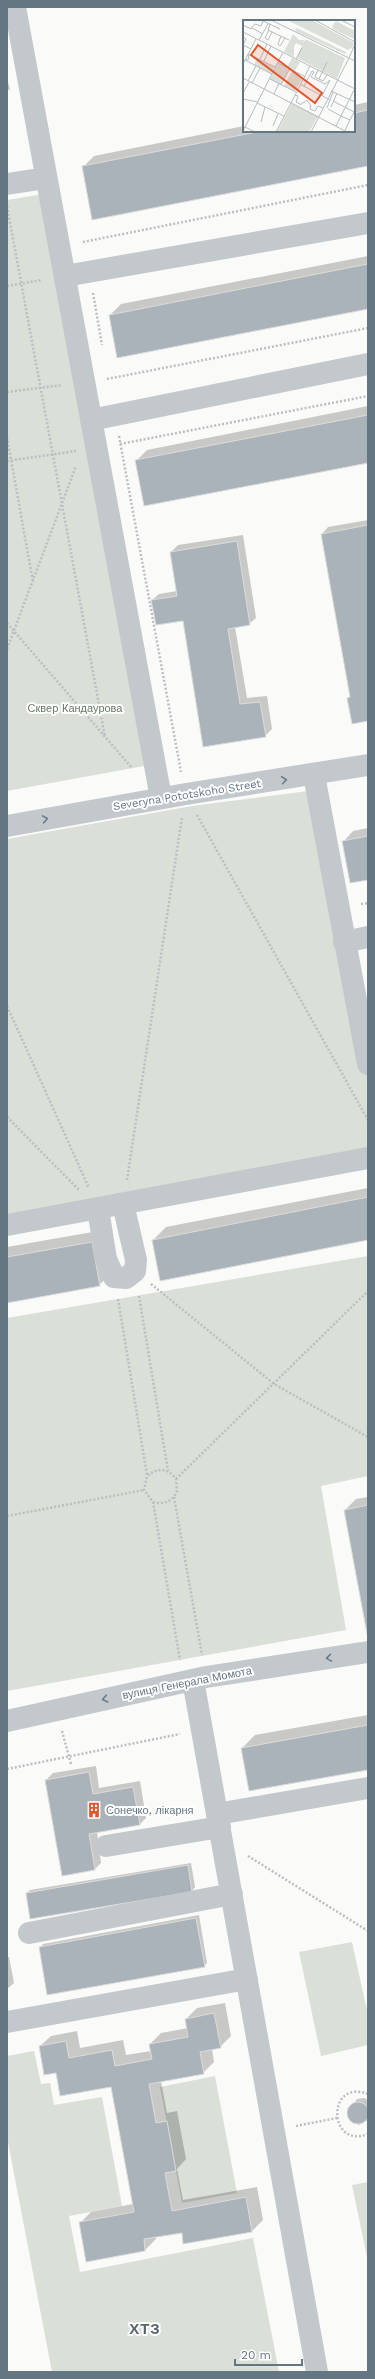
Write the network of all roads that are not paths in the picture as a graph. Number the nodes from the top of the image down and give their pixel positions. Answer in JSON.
{"nodes":[{"id":1,"x":15,"y":7,"type":"edge"},
{"id":2,"x":46,"y":178,"type":"junction"},
{"id":3,"x":7,"y":184,"type":"edge"},
{"id":4,"x":368,"y":223,"type":"edge"},
{"id":5,"x":65,"y":276,"type":"junction"},
{"id":6,"x":368,"y":364,"type":"edge"},
{"id":7,"x":91,"y":420,"type":"junction"},
{"id":8,"x":368,"y":765,"type":"edge"},
{"id":9,"x":314,"y":775,"type":"junction"},
{"id":10,"x":161,"y":798,"type":"junction"},
{"id":11,"x":7,"y":826,"type":"edge"},
{"id":12,"x":368,"y":937,"type":"edge"},
{"id":13,"x":344,"y":942,"type":"junction"},
{"id":14,"x":368,"y":1064,"type":"edge"},
{"id":15,"x":368,"y":1158,"type":"edge"},
{"id":16,"x":123,"y":1204,"type":"junction"},
{"id":17,"x":98,"y":1209,"type":"junction"},
{"id":18,"x":7,"y":1225,"type":"edge"},
{"id":19,"x":368,"y":1652,"type":"edge"},
{"id":20,"x":194,"y":1680,"type":"junction"},
{"id":21,"x":7,"y":1721,"type":"edge"},
{"id":22,"x":368,"y":1788,"type":"edge"},
{"id":23,"x":220,"y":1827,"type":"junction"},
{"id":24,"x":106,"y":1846,"type":"dead end"},
{"id":25,"x":232,"y":1894,"type":"junction"},
{"id":26,"x":30,"y":1933,"type":"dead end"},
{"id":27,"x":247,"y":1979,"type":"junction"},
{"id":28,"x":7,"y":2022,"type":"edge"},
{"id":29,"x":317,"y":2372,"type":"edge"}],
"edges":[{"from":1,"to":2,"type":"street"},
{"from":2,"to":3,"type":"street"},
{"from":2,"to":5,"type":"street"},
{"from":4,"to":5,"type":"street"},
{"from":5,"to":7,"type":"street"},
{"from":6,"to":7,"type":"street"},
{"from":7,"to":10,"type":"street"},
{"from":8,"to":9,"type":"street","name":"Severyna Pototskoho Street"},
{"from":10,"to":9,"type":"street","name":"Severyna Pototskoho Street","one_way":true},
{"from":9,"to":13,"type":"street"},
{"from":11,"to":10,"type":"street","name":"Severyna Pototskoho Street","one_way":true},
{"from":12,"to":13,"type":"street"},
{"from":13,"to":14,"type":"street"},
{"from":15,"to":16,"type":"street"},
{"from":16,"to":17,"type":"street"},
{"from":16,"to":17,"type":"street"},
{"from":17,"to":18,"type":"street"},
{"from":19,"to":20,"type":"street","name":"вулиця Генерала Момота","one_way":true},
{"from":20,"to":21,"type":"street","name":"вулиця Генерала Момота","one_way":true},
{"from":20,"to":23,"type":"street"},
{"from":22,"to":23,"type":"street"},
{"from":23,"to":24,"type":"street"},
{"from":23,"to":25,"type":"street"},
{"from":25,"to":26,"type":"street"},
{"from":25,"to":27,"type":"street"},
{"from":27,"to":28,"type":"street"},
{"from":27,"to":29,"type":"street"}]}
